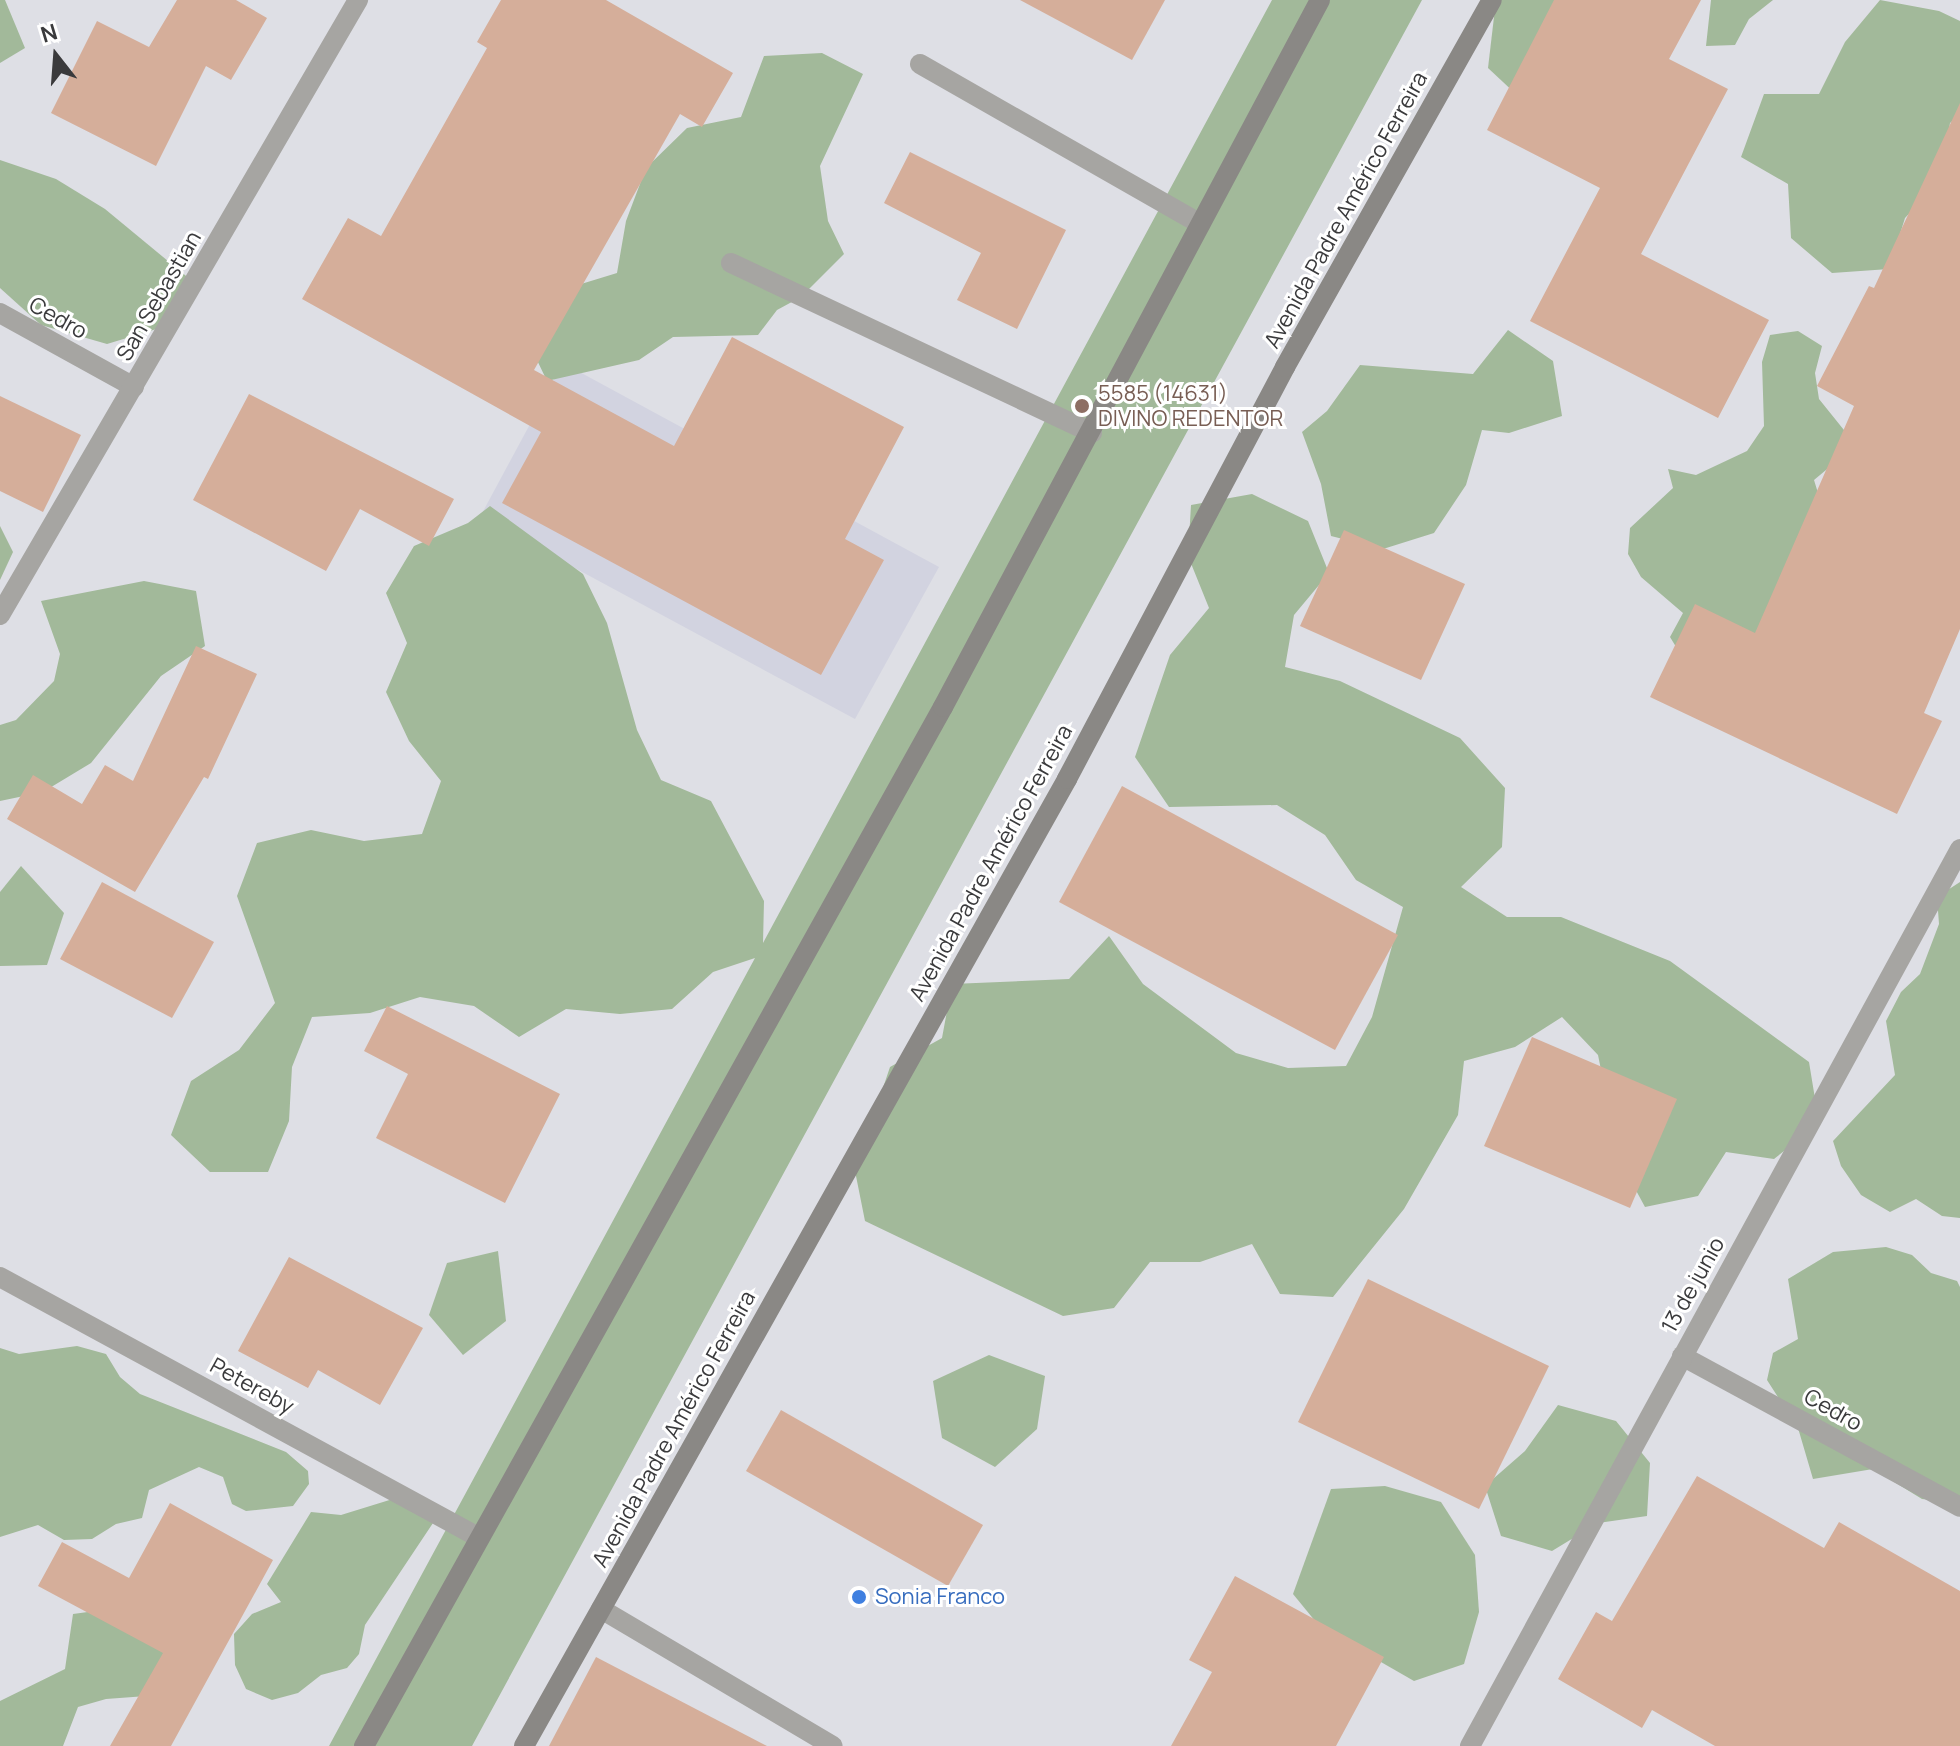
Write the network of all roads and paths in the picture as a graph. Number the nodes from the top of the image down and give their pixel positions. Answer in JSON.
{"nodes":[{"id":1,"x":358,"y":0,"type":"edge"},
{"id":2,"x":1320,"y":0,"type":"edge"},
{"id":3,"x":1492,"y":0,"type":"edge"},
{"id":4,"x":920,"y":64,"type":"dead end"},
{"id":5,"x":1201,"y":224,"type":"junction"},
{"id":6,"x":731,"y":263,"type":"dead end"},
{"id":7,"x":0,"y":313,"type":"edge"},
{"id":8,"x":134,"y":387,"type":"junction"},
{"id":9,"x":1092,"y":433,"type":"junction"},
{"id":10,"x":0,"y":615,"type":"edge"},
{"id":11,"x":1960,"y":849,"type":"edge"},
{"id":12,"x":0,"y":1277,"type":"edge"},
{"id":13,"x":1682,"y":1356,"type":"junction"},
{"id":14,"x":1960,"y":1507,"type":"edge"},
{"id":15,"x":480,"y":1538,"type":"junction"},
{"id":16,"x":601,"y":1609,"type":"junction"},
{"id":17,"x":364,"y":1746,"type":"edge"},
{"id":18,"x":524,"y":1746,"type":"edge"},
{"id":19,"x":833,"y":1746,"type":"edge"},
{"id":20,"x":1470,"y":1746,"type":"edge"}],
"edges":[{"from":1,"to":8,"type":"street","name":"San Sebastian"},
{"from":2,"to":5,"type":"street"},
{"from":3,"to":16,"type":"street","name":"Avenida Padre Américo Ferreira"},
{"from":4,"to":5,"type":"street"},
{"from":5,"to":9,"type":"street"},
{"from":6,"to":9,"type":"street"},
{"from":7,"to":8,"type":"street","name":"Cedro"},
{"from":8,"to":10,"type":"street","name":"San Sebastian"},
{"from":9,"to":15,"type":"street"},
{"from":11,"to":13,"type":"street","name":"13 de junio"},
{"from":12,"to":15,"type":"street","name":"Petereby"},
{"from":13,"to":14,"type":"street","name":"Cedro"},
{"from":13,"to":20,"type":"street","name":"13 de junio"},
{"from":15,"to":17,"type":"street"},
{"from":16,"to":18,"type":"street","name":"Avenida Padre Américo Ferreira"},
{"from":16,"to":19,"type":"street"}]}
